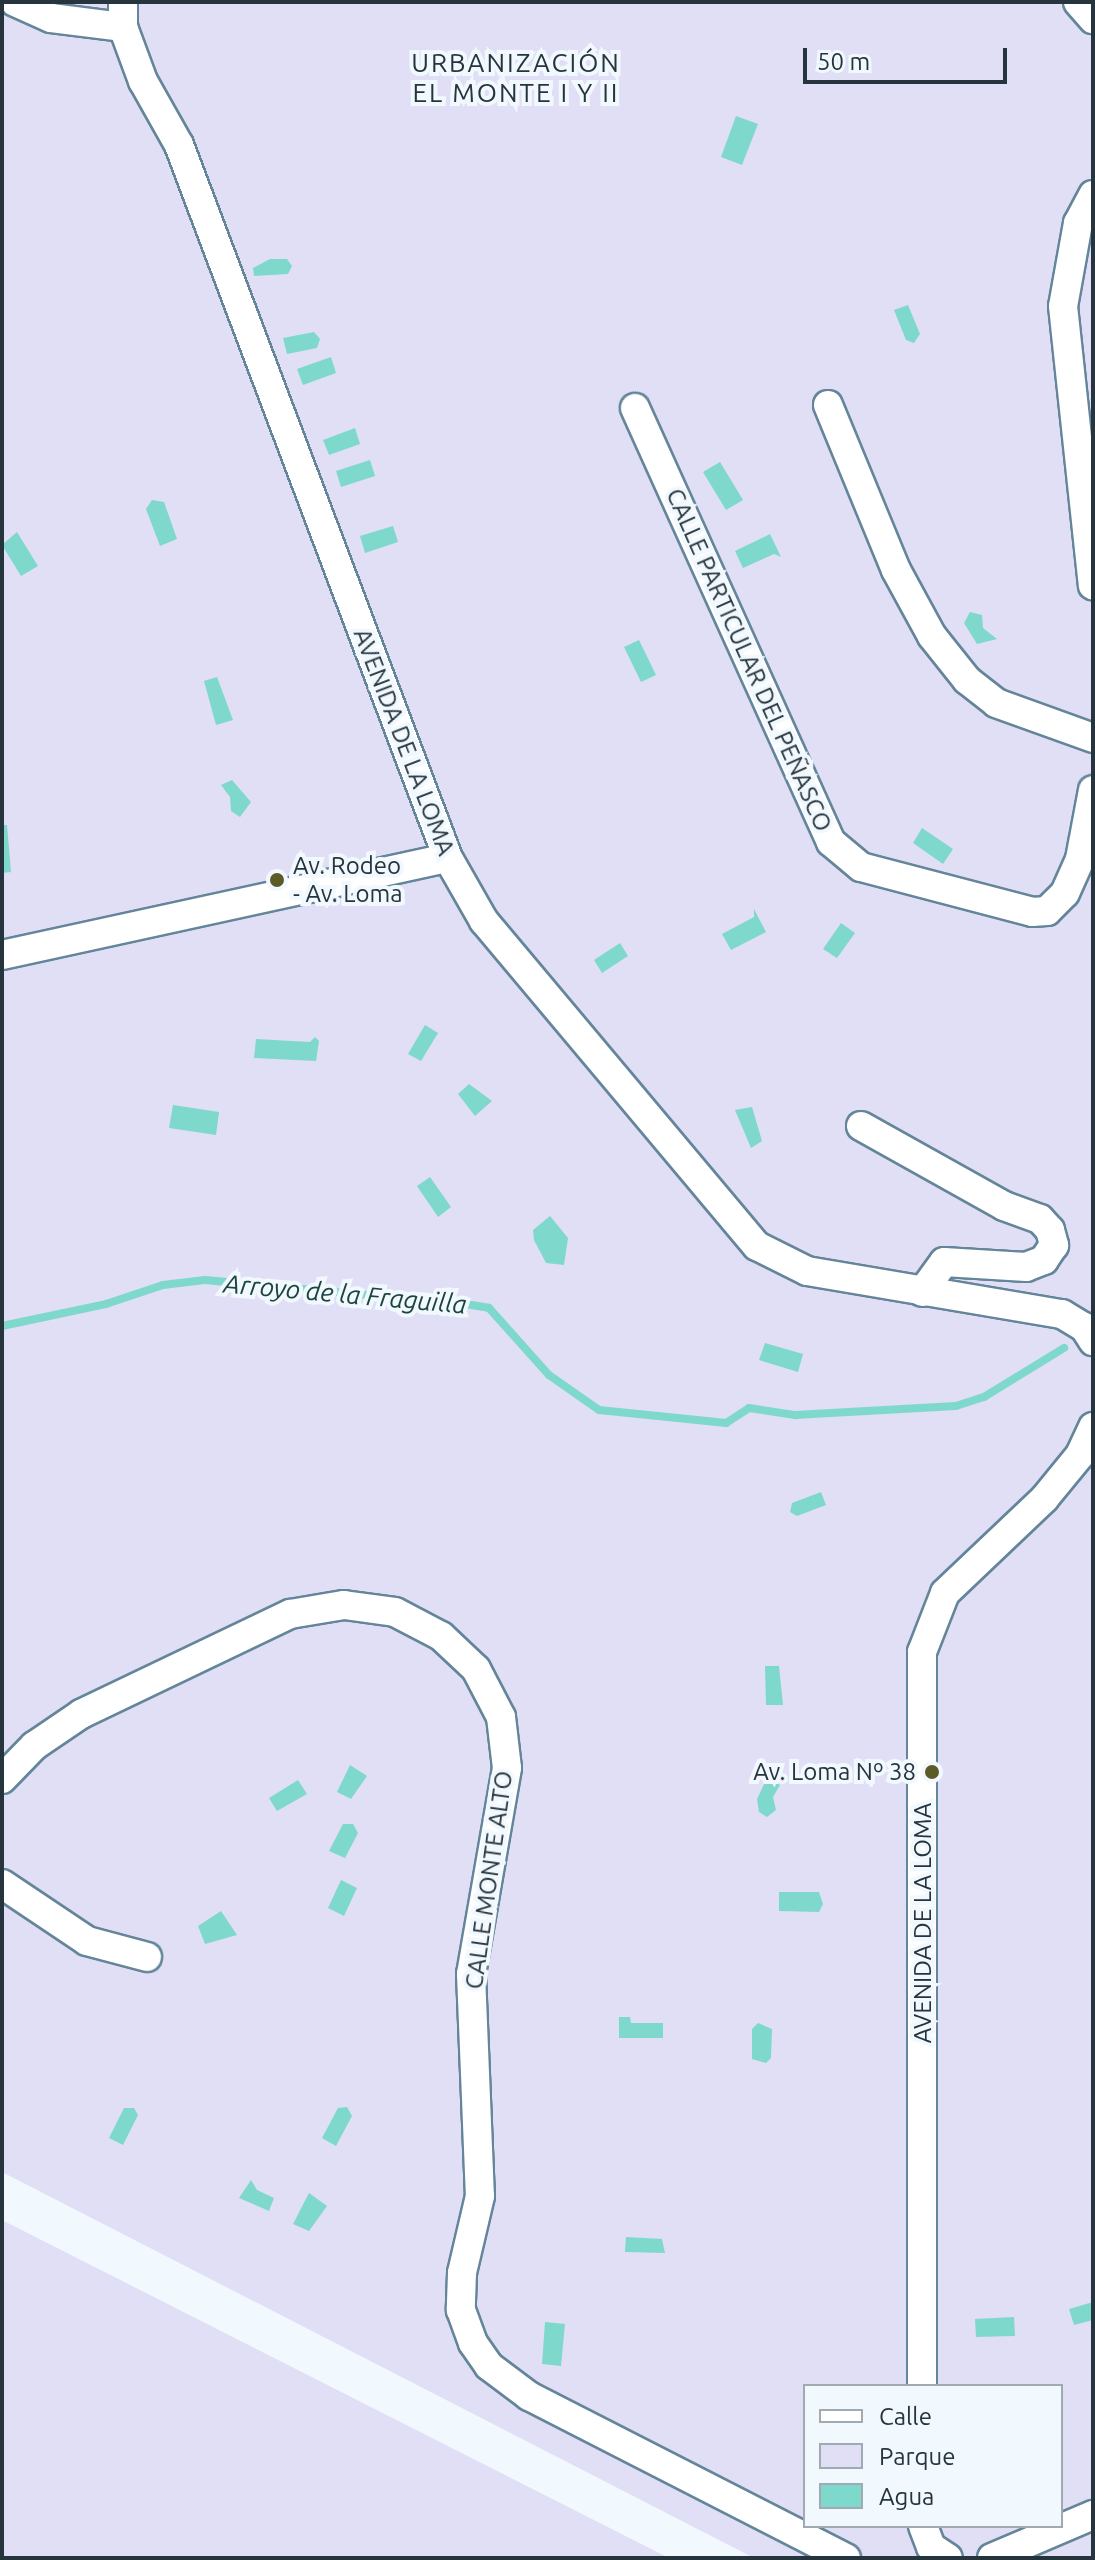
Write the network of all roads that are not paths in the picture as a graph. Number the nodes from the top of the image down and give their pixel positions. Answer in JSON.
{"nodes":[{"id":1,"x":15,"y":2,"type":"edge"},
{"id":2,"x":1078,"y":2,"type":"edge"},
{"id":3,"x":123,"y":15,"type":"edge"},
{"id":4,"x":1093,"y":19,"type":"edge"},
{"id":5,"x":1093,"y":195,"type":"edge"},
{"id":6,"x":828,"y":405,"type":"dead end"},
{"id":7,"x":635,"y":408,"type":"dead end"},
{"id":8,"x":1093,"y":585,"type":"edge"},
{"id":9,"x":1093,"y":738,"type":"edge"},
{"id":10,"x":1093,"y":790,"type":"edge"},
{"id":11,"x":448,"y":858,"type":"junction"},
{"id":12,"x":2,"y":955,"type":"edge"},
{"id":13,"x":861,"y":1126,"type":"dead end"},
{"id":14,"x":922,"y":1292,"type":"junction"},
{"id":15,"x":1093,"y":1341,"type":"edge"},
{"id":16,"x":1093,"y":1427,"type":"edge"},
{"id":17,"x":2,"y":1779,"type":"edge"},
{"id":18,"x":2,"y":1884,"type":"edge"},
{"id":19,"x":147,"y":1957,"type":"dead end"},
{"id":20,"x":922,"y":2384,"type":"edge"},
{"id":21,"x":1093,"y":2515,"type":"edge"},
{"id":22,"x":1062,"y":2528,"type":"edge"},
{"id":23,"x":1063,"y":2528,"type":"edge"},
{"id":24,"x":846,"y":2558,"type":"edge"},
{"id":25,"x":992,"y":2558,"type":"edge"}],
"edges":[{"from":1,"to":3,"type":"street"},
{"from":2,"to":4,"type":"street"},
{"from":3,"to":11,"type":"street","name":"AVENIDA DE LA LOMA"},
{"from":5,"to":8,"type":"street"},
{"from":6,"to":9,"type":"street"},
{"from":7,"to":10,"type":"street","name":"CALLE PARTICULAR DEL PEÑASCO"},
{"from":11,"to":12,"type":"street"},
{"from":11,"to":14,"type":"street","name":"AVENIDA DE LA LOMA"},
{"from":13,"to":14,"type":"street"},
{"from":14,"to":15,"type":"street","name":"AVENIDA DE LA LOMA"},
{"from":16,"to":20,"type":"street","name":"AVENIDA DE LA LOMA"},
{"from":17,"to":24,"type":"street","name":"CALLE MONTE ALTO"},
{"from":18,"to":19,"type":"street"},
{"from":21,"to":23,"type":"street"},
{"from":22,"to":25,"type":"street"}]}
